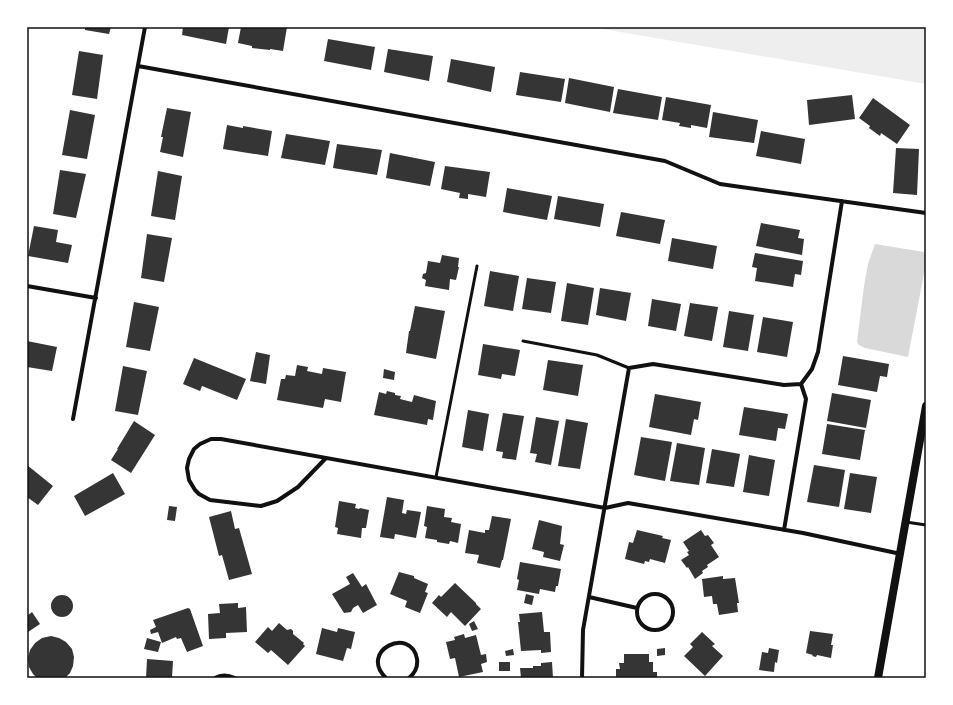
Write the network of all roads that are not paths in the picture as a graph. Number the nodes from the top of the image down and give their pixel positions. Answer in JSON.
{"nodes":[{"id":1,"x":145,"y":27,"type":"edge"},
{"id":2,"x":138,"y":66,"type":"junction"},
{"id":3,"x":842,"y":201,"type":"junction"},
{"id":4,"x":926,"y":213,"type":"edge"},
{"id":5,"x":476,"y":266,"type":"dead end"},
{"id":6,"x":27,"y":286,"type":"edge"},
{"id":7,"x":96,"y":298,"type":"junction"},
{"id":8,"x":523,"y":341,"type":"dead end"},
{"id":9,"x":630,"y":368,"type":"junction"},
{"id":10,"x":801,"y":384,"type":"junction"},
{"id":11,"x":926,"y":406,"type":"edge"},
{"id":12,"x":73,"y":419,"type":"dead end"},
{"id":13,"x":326,"y":458,"type":"junction"},
{"id":14,"x":436,"y":477,"type":"junction"},
{"id":15,"x":605,"y":508,"type":"junction"},
{"id":16,"x":906,"y":522,"type":"junction"},
{"id":17,"x":926,"y":525,"type":"edge"},
{"id":18,"x":784,"y":530,"type":"junction"},
{"id":19,"x":901,"y":554,"type":"junction"},
{"id":20,"x":589,"y":597,"type":"junction"},
{"id":21,"x":637,"y":608,"type":"junction"},
{"id":22,"x":215,"y":678,"type":"edge"},
{"id":23,"x":235,"y":678,"type":"edge"},
{"id":24,"x":386,"y":678,"type":"edge"},
{"id":25,"x":409,"y":678,"type":"edge"},
{"id":26,"x":582,"y":678,"type":"edge"},
{"id":27,"x":878,"y":678,"type":"edge"}],
"edges":[{"from":1,"to":2,"type":"street"},
{"from":2,"to":3,"type":"street"},
{"from":2,"to":7,"type":"street"},
{"from":3,"to":4,"type":"street"},
{"from":3,"to":10,"type":"street"},
{"from":5,"to":14,"type":"lane"},
{"from":6,"to":7,"type":"street"},
{"from":7,"to":12,"type":"street"},
{"from":8,"to":9,"type":"lane"},
{"from":9,"to":10,"type":"street"},
{"from":9,"to":15,"type":"street"},
{"from":10,"to":18,"type":"street"},
{"from":11,"to":16,"type":"main road"},
{"from":13,"to":13,"type":"street"},
{"from":13,"to":14,"type":"street"},
{"from":14,"to":15,"type":"street"},
{"from":15,"to":18,"type":"street"},
{"from":15,"to":20,"type":"street"},
{"from":16,"to":17,"type":"lane"},
{"from":16,"to":19,"type":"main road"},
{"from":18,"to":19,"type":"street"},
{"from":19,"to":27,"type":"main road"},
{"from":20,"to":21,"type":"street"},
{"from":20,"to":26,"type":"street"},
{"from":21,"to":21,"type":"street"},
{"from":22,"to":23,"type":"street"},
{"from":24,"to":25,"type":"street"}]}
